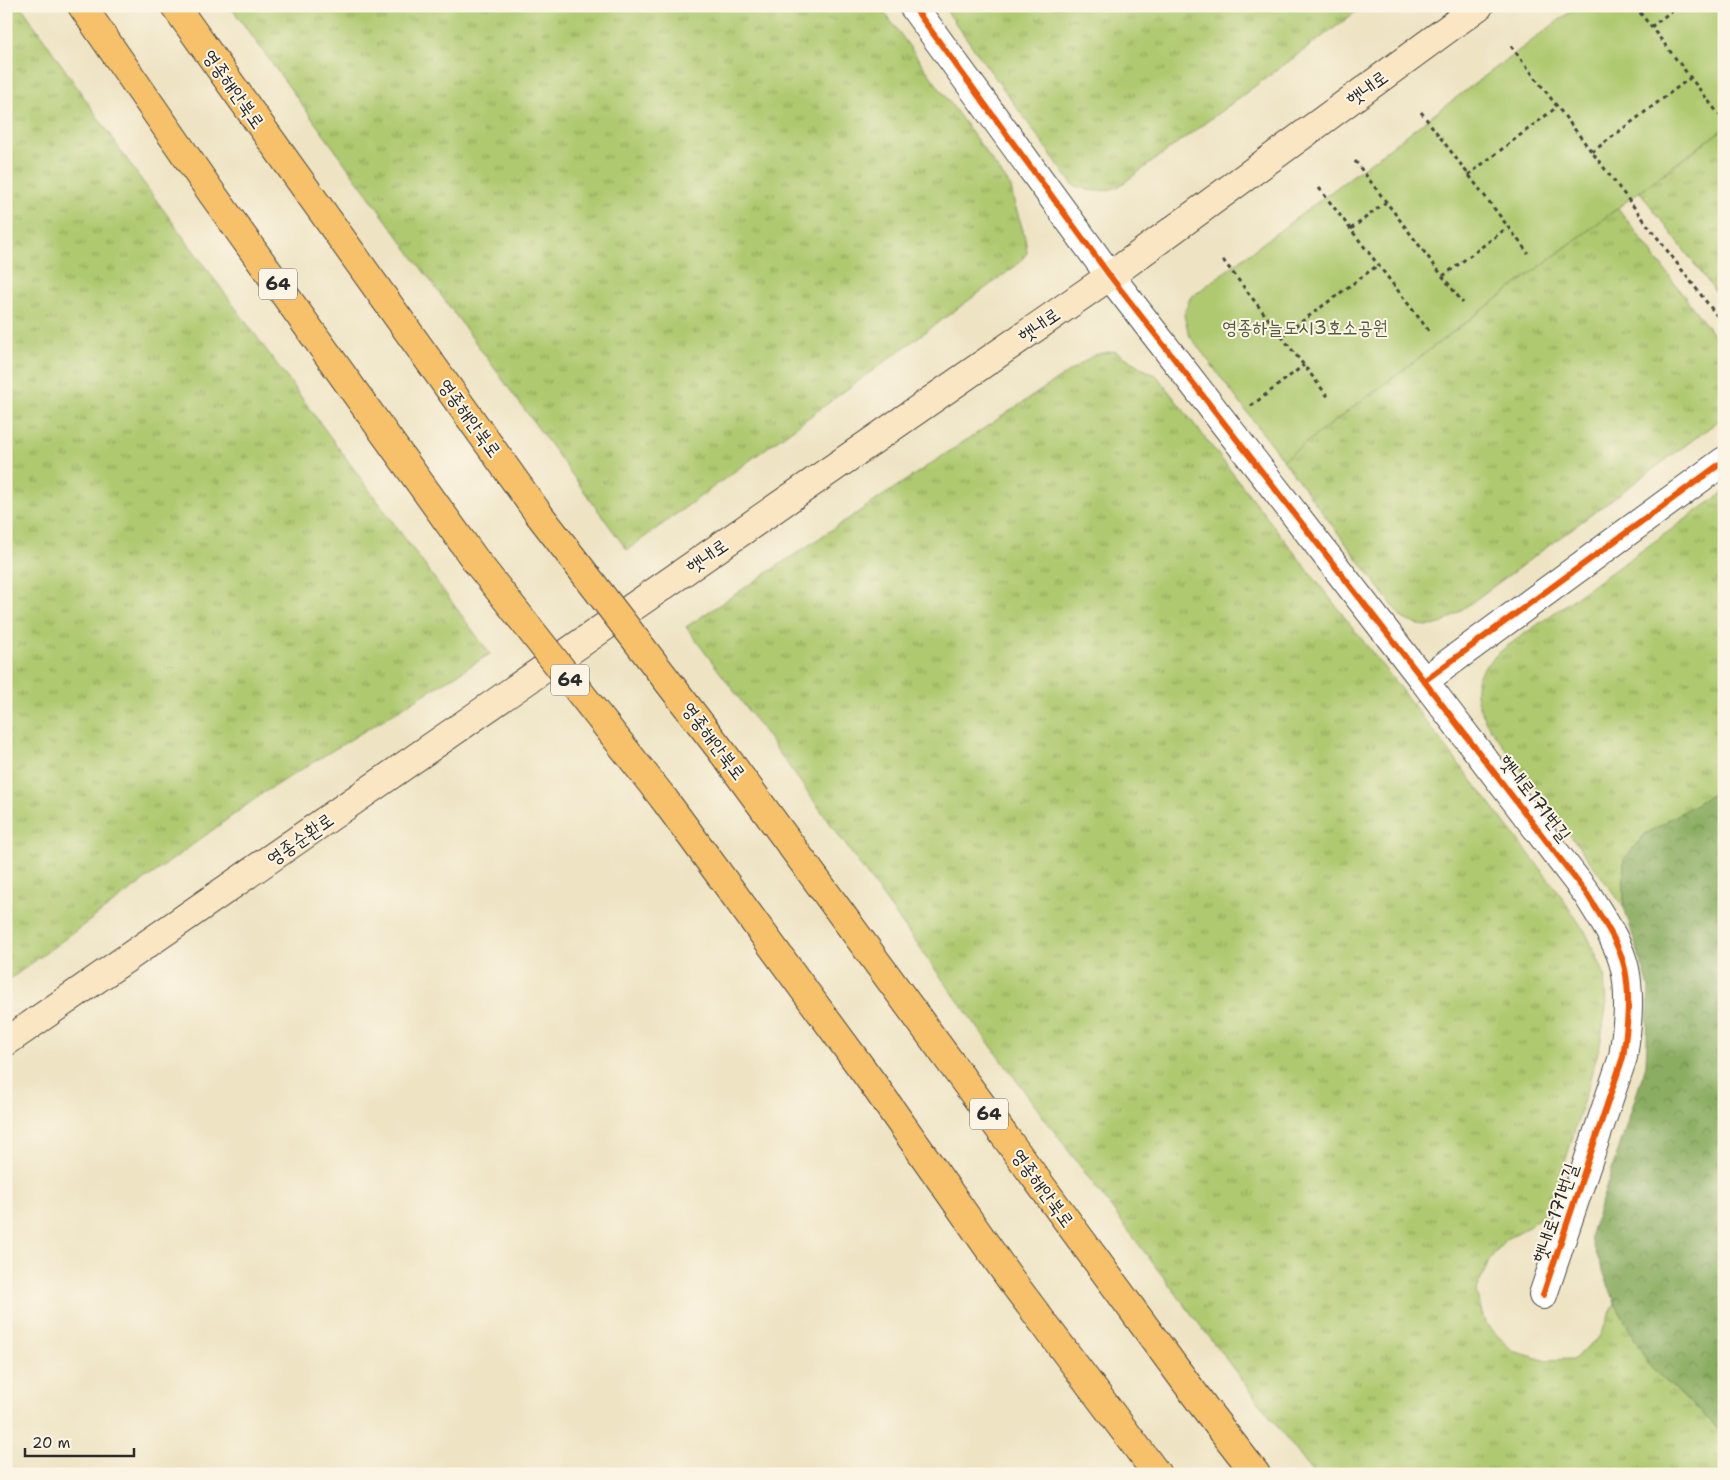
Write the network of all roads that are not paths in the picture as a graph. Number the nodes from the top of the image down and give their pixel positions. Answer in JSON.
{"nodes":[{"id":1,"x":82,"y":6,"type":"edge"},
{"id":2,"x":175,"y":6,"type":"edge"},
{"id":3,"x":913,"y":6,"type":"edge"},
{"id":4,"x":1479,"y":6,"type":"edge"},
{"id":5,"x":1110,"y":276,"type":"junction"},
{"id":6,"x":1724,"y":461,"type":"edge"},
{"id":7,"x":594,"y":635,"type":"joint"},
{"id":8,"x":1424,"y":681,"type":"junction"},
{"id":9,"x":6,"y":1042,"type":"edge"},
{"id":10,"x":1543,"y":1295,"type":"dead end"},
{"id":11,"x":1119,"y":1426,"type":"junction"},
{"id":12,"x":1149,"y":1474,"type":"edge"},
{"id":13,"x":1157,"y":1474,"type":"edge"},
{"id":14,"x":1256,"y":1474,"type":"edge"}],
"edges":[{"from":1,"to":11,"type":"highway","number":"64","bridge":true},
{"from":2,"to":14,"type":"highway","name":"영종해안북로","number":"64","bridge":true},
{"from":3,"to":5,"type":"street","name":"햇내로171번길"},
{"from":4,"to":5,"type":"main road","name":"햇내로"},
{"from":5,"to":7,"type":"main road","name":"햇내로"},
{"from":5,"to":8,"type":"street","name":"햇내로171번길"},
{"from":6,"to":8,"type":"street"},
{"from":7,"to":9,"type":"main road","name":"영종순환로"},
{"from":8,"to":10,"type":"street","name":"햇내로171번길"},
{"from":11,"to":12,"type":"highway"},
{"from":11,"to":13,"type":"highway","number":"64"}]}
